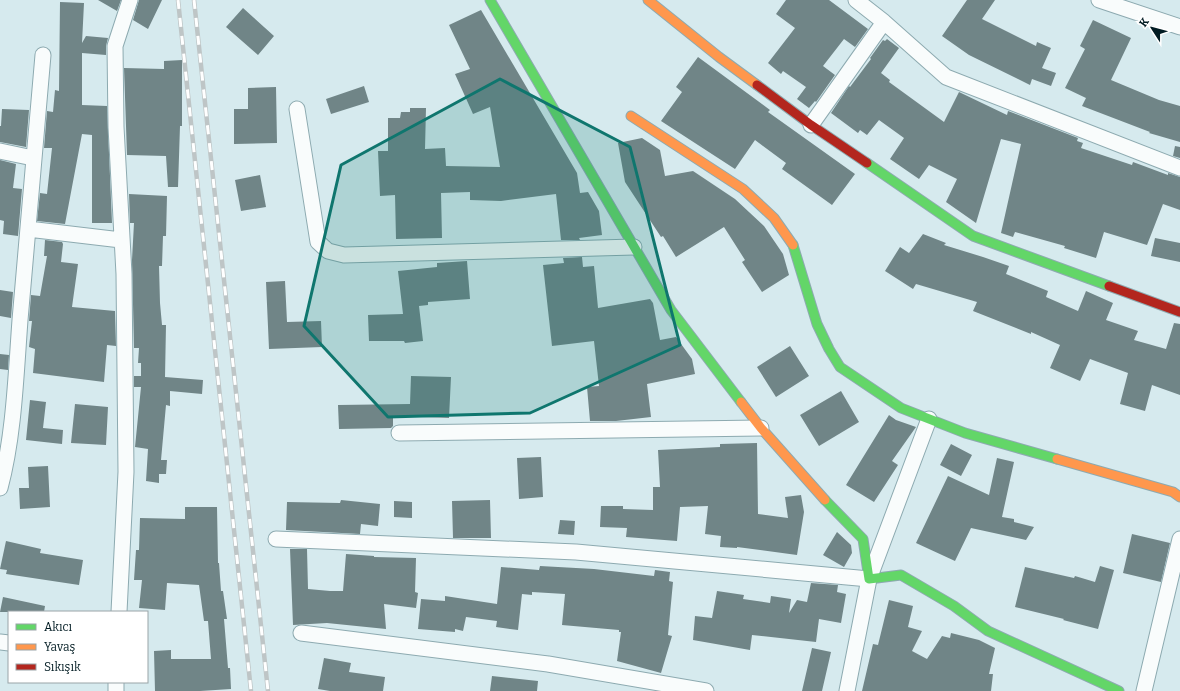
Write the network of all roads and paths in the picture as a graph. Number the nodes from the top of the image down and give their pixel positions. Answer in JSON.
{"nodes":[{"id":1,"x":130,"y":0,"type":"edge"},
{"id":2,"x":490,"y":0,"type":"edge"},
{"id":3,"x":648,"y":0,"type":"edge"},
{"id":4,"x":856,"y":0,"type":"edge"},
{"id":5,"x":1099,"y":0,"type":"edge"},
{"id":6,"x":884,"y":22,"type":"junction"},
{"id":7,"x":1180,"y":27,"type":"edge"},
{"id":8,"x":44,"y":55,"type":"dead end"},
{"id":9,"x":297,"y":109,"type":"dead end"},
{"id":10,"x":631,"y":116,"type":"dead end"},
{"id":11,"x":811,"y":125,"type":"junction"},
{"id":12,"x":0,"y":151,"type":"edge"},
{"id":13,"x":33,"y":158,"type":"junction"},
{"id":14,"x":1180,"y":168,"type":"edge"},
{"id":15,"x":28,"y":228,"type":"junction"},
{"id":16,"x":121,"y":240,"type":"junction"},
{"id":17,"x":634,"y":247,"type":"junction"},
{"id":18,"x":1180,"y":312,"type":"edge"},
{"id":19,"x":929,"y":419,"type":"junction"},
{"id":20,"x":761,"y":428,"type":"junction"},
{"id":21,"x":399,"y":433,"type":"dead end"},
{"id":22,"x":3,"y":468,"type":"edge"},
{"id":23,"x":0,"y":488,"type":"edge"},
{"id":24,"x":1180,"y":497,"type":"edge"},
{"id":25,"x":276,"y":539,"type":"dead end"},
{"id":26,"x":1180,"y":539,"type":"edge"},
{"id":27,"x":869,"y":579,"type":"junction"},
{"id":28,"x":119,"y":611,"type":"edge"},
{"id":29,"x":301,"y":633,"type":"dead end"},
{"id":30,"x":706,"y":691,"type":"edge"},
{"id":31,"x":847,"y":691,"type":"edge"},
{"id":32,"x":1119,"y":691,"type":"edge"},
{"id":33,"x":1144,"y":691,"type":"edge"}],
"edges":[{"from":1,"to":16,"type":"street"},
{"from":2,"to":17,"type":"street"},
{"from":3,"to":11,"type":"street"},
{"from":4,"to":6,"type":"street"},
{"from":5,"to":7,"type":"street"},
{"from":6,"to":11,"type":"street"},
{"from":6,"to":14,"type":"street"},
{"from":8,"to":13,"type":"street"},
{"from":9,"to":17,"type":"street"},
{"from":10,"to":19,"type":"street"},
{"from":11,"to":18,"type":"street"},
{"from":12,"to":13,"type":"street"},
{"from":13,"to":15,"type":"street"},
{"from":15,"to":16,"type":"street"},
{"from":15,"to":22,"type":"street"},
{"from":16,"to":28,"type":"street"},
{"from":17,"to":20,"type":"street"},
{"from":19,"to":24,"type":"street"},
{"from":19,"to":27,"type":"street"},
{"from":20,"to":21,"type":"street"},
{"from":20,"to":27,"type":"street"},
{"from":22,"to":23,"type":"street"},
{"from":25,"to":27,"type":"street"},
{"from":26,"to":33,"type":"street"},
{"from":27,"to":31,"type":"street"},
{"from":27,"to":32,"type":"street"},
{"from":29,"to":30,"type":"street"}]}
